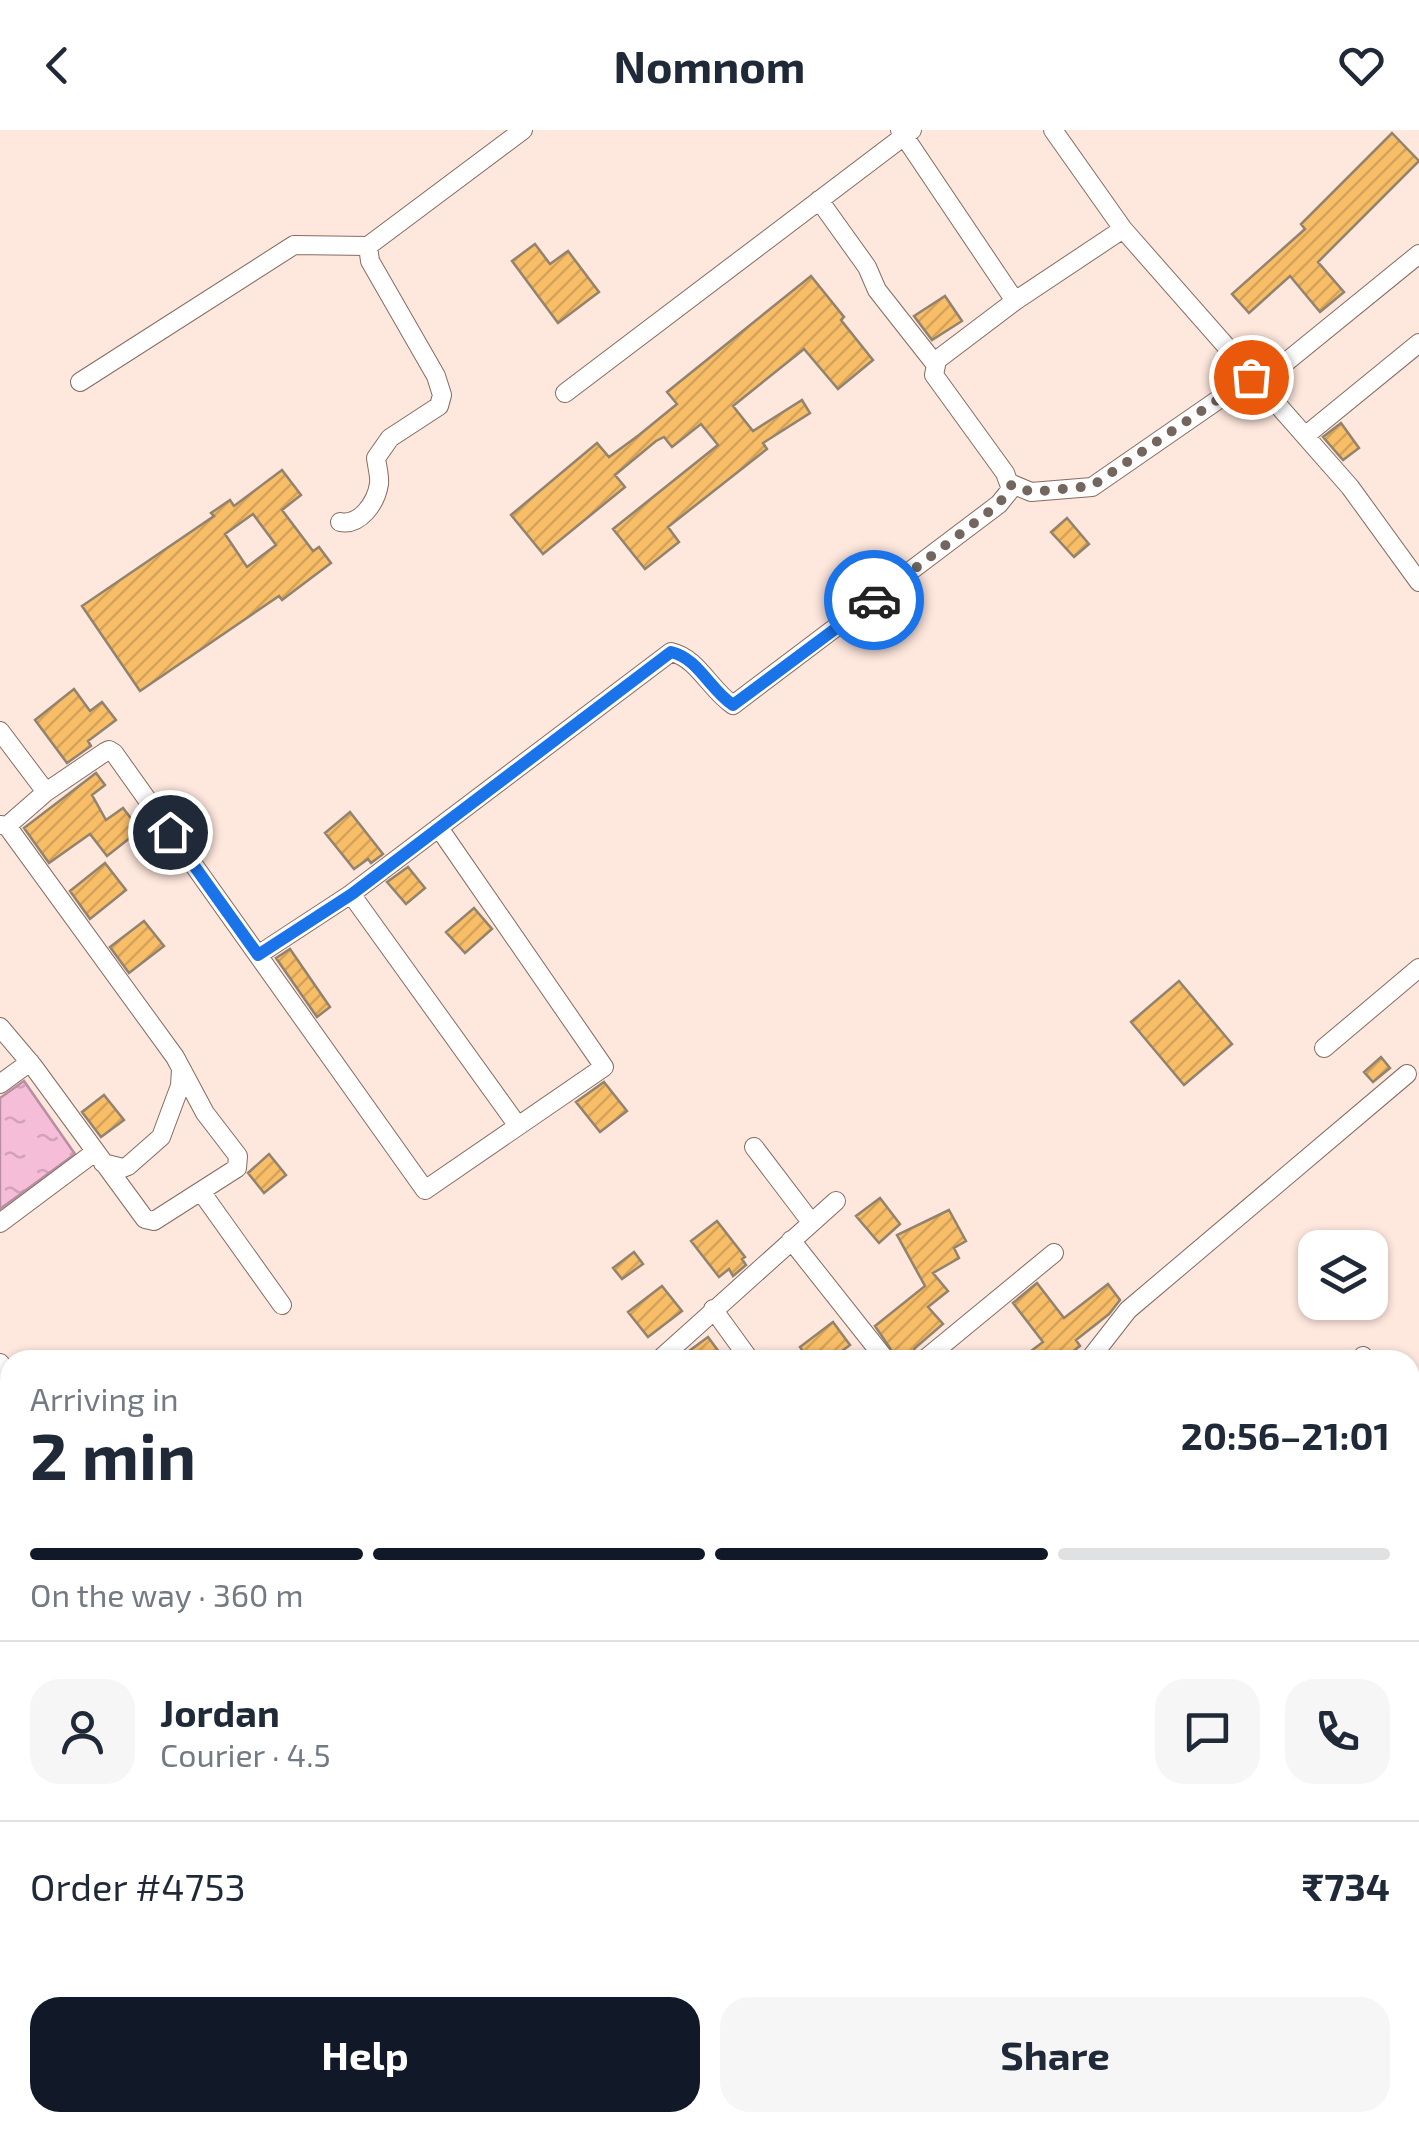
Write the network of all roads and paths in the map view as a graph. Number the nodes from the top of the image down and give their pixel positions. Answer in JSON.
{"nodes":[{"id":1,"x":523,"y":130,"type":"edge"},
{"id":2,"x":1053,"y":130,"type":"edge"},
{"id":3,"x":906,"y":132,"type":"edge"},
{"id":4,"x":820,"y":200,"type":"junction"},
{"id":5,"x":1123,"y":229,"type":"junction"},
{"id":6,"x":368,"y":246,"type":"junction"},
{"id":7,"x":1419,"y":254,"type":"edge"},
{"id":8,"x":1016,"y":301,"type":"junction"},
{"id":9,"x":1419,"y":343,"type":"edge"},
{"id":10,"x":936,"y":365,"type":"junction"},
{"id":11,"x":80,"y":382,"type":"dead end"},
{"id":12,"x":1259,"y":384,"type":"junction"},
{"id":13,"x":565,"y":393,"type":"dead end"},
{"id":14,"x":1305,"y":436,"type":"junction"},
{"id":15,"x":1011,"y":489,"type":"junction"},
{"id":16,"x":340,"y":522,"type":"dead end"},
{"id":17,"x":1419,"y":582,"type":"edge"},
{"id":18,"x":0,"y":730,"type":"edge"},
{"id":19,"x":46,"y":792,"type":"junction"},
{"id":20,"x":3,"y":825,"type":"edge"},
{"id":21,"x":440,"y":828,"type":"junction"},
{"id":22,"x":352,"y":894,"type":"junction"},
{"id":23,"x":258,"y":955,"type":"junction"},
{"id":24,"x":1419,"y":968,"type":"edge"},
{"id":25,"x":0,"y":1027,"type":"edge"},
{"id":26,"x":1324,"y":1048,"type":"dead end"},
{"id":27,"x":30,"y":1062,"type":"junction"},
{"id":28,"x":181,"y":1068,"type":"junction"},
{"id":29,"x":1407,"y":1074,"type":"dead end"},
{"id":30,"x":0,"y":1084,"type":"edge"},
{"id":31,"x":518,"y":1126,"type":"junction"},
{"id":32,"x":754,"y":1147,"type":"dead end"},
{"id":33,"x":99,"y":1158,"type":"junction"},
{"id":34,"x":202,"y":1193,"type":"junction"},
{"id":35,"x":836,"y":1202,"type":"dead end"},
{"id":36,"x":812,"y":1222,"type":"junction"},
{"id":37,"x":0,"y":1223,"type":"edge"},
{"id":38,"x":791,"y":1240,"type":"junction"},
{"id":39,"x":1054,"y":1254,"type":"dead end"},
{"id":40,"x":282,"y":1306,"type":"dead end"},
{"id":41,"x":712,"y":1308,"type":"junction"},
{"id":42,"x":669,"y":1350,"type":"edge"},
{"id":43,"x":743,"y":1350,"type":"edge"},
{"id":44,"x":878,"y":1350,"type":"edge"},
{"id":45,"x":936,"y":1350,"type":"edge"},
{"id":46,"x":1097,"y":1350,"type":"edge"}],
"edges":[{"from":1,"to":6,"type":"street"},
{"from":2,"to":5,"type":"street"},
{"from":3,"to":4,"type":"street"},
{"from":3,"to":8,"type":"street"},
{"from":4,"to":10,"type":"street"},
{"from":4,"to":13,"type":"street"},
{"from":5,"to":8,"type":"street"},
{"from":5,"to":12,"type":"street"},
{"from":6,"to":11,"type":"street"},
{"from":6,"to":16,"type":"street"},
{"from":7,"to":12,"type":"street"},
{"from":8,"to":10,"type":"street"},
{"from":9,"to":14,"type":"street"},
{"from":10,"to":15,"type":"street"},
{"from":12,"to":14,"type":"street"},
{"from":12,"to":15,"type":"street"},
{"from":14,"to":17,"type":"street"},
{"from":15,"to":21,"type":"street"},
{"from":18,"to":19,"type":"street"},
{"from":19,"to":20,"type":"street"},
{"from":19,"to":23,"type":"street"},
{"from":20,"to":28,"type":"street"},
{"from":21,"to":22,"type":"street"},
{"from":21,"to":31,"type":"street"},
{"from":22,"to":23,"type":"street"},
{"from":22,"to":31,"type":"street"},
{"from":23,"to":31,"type":"street"},
{"from":24,"to":26,"type":"street"},
{"from":25,"to":27,"type":"street"},
{"from":27,"to":30,"type":"street"},
{"from":27,"to":33,"type":"street"},
{"from":28,"to":33,"type":"street"},
{"from":28,"to":34,"type":"street"},
{"from":29,"to":46,"type":"street"},
{"from":32,"to":36,"type":"street"},
{"from":33,"to":34,"type":"street"},
{"from":33,"to":37,"type":"street"},
{"from":34,"to":40,"type":"street"},
{"from":35,"to":36,"type":"street"},
{"from":36,"to":38,"type":"street"},
{"from":38,"to":41,"type":"street"},
{"from":38,"to":44,"type":"street"},
{"from":39,"to":45,"type":"street"},
{"from":41,"to":42,"type":"street"},
{"from":41,"to":43,"type":"street"}]}
